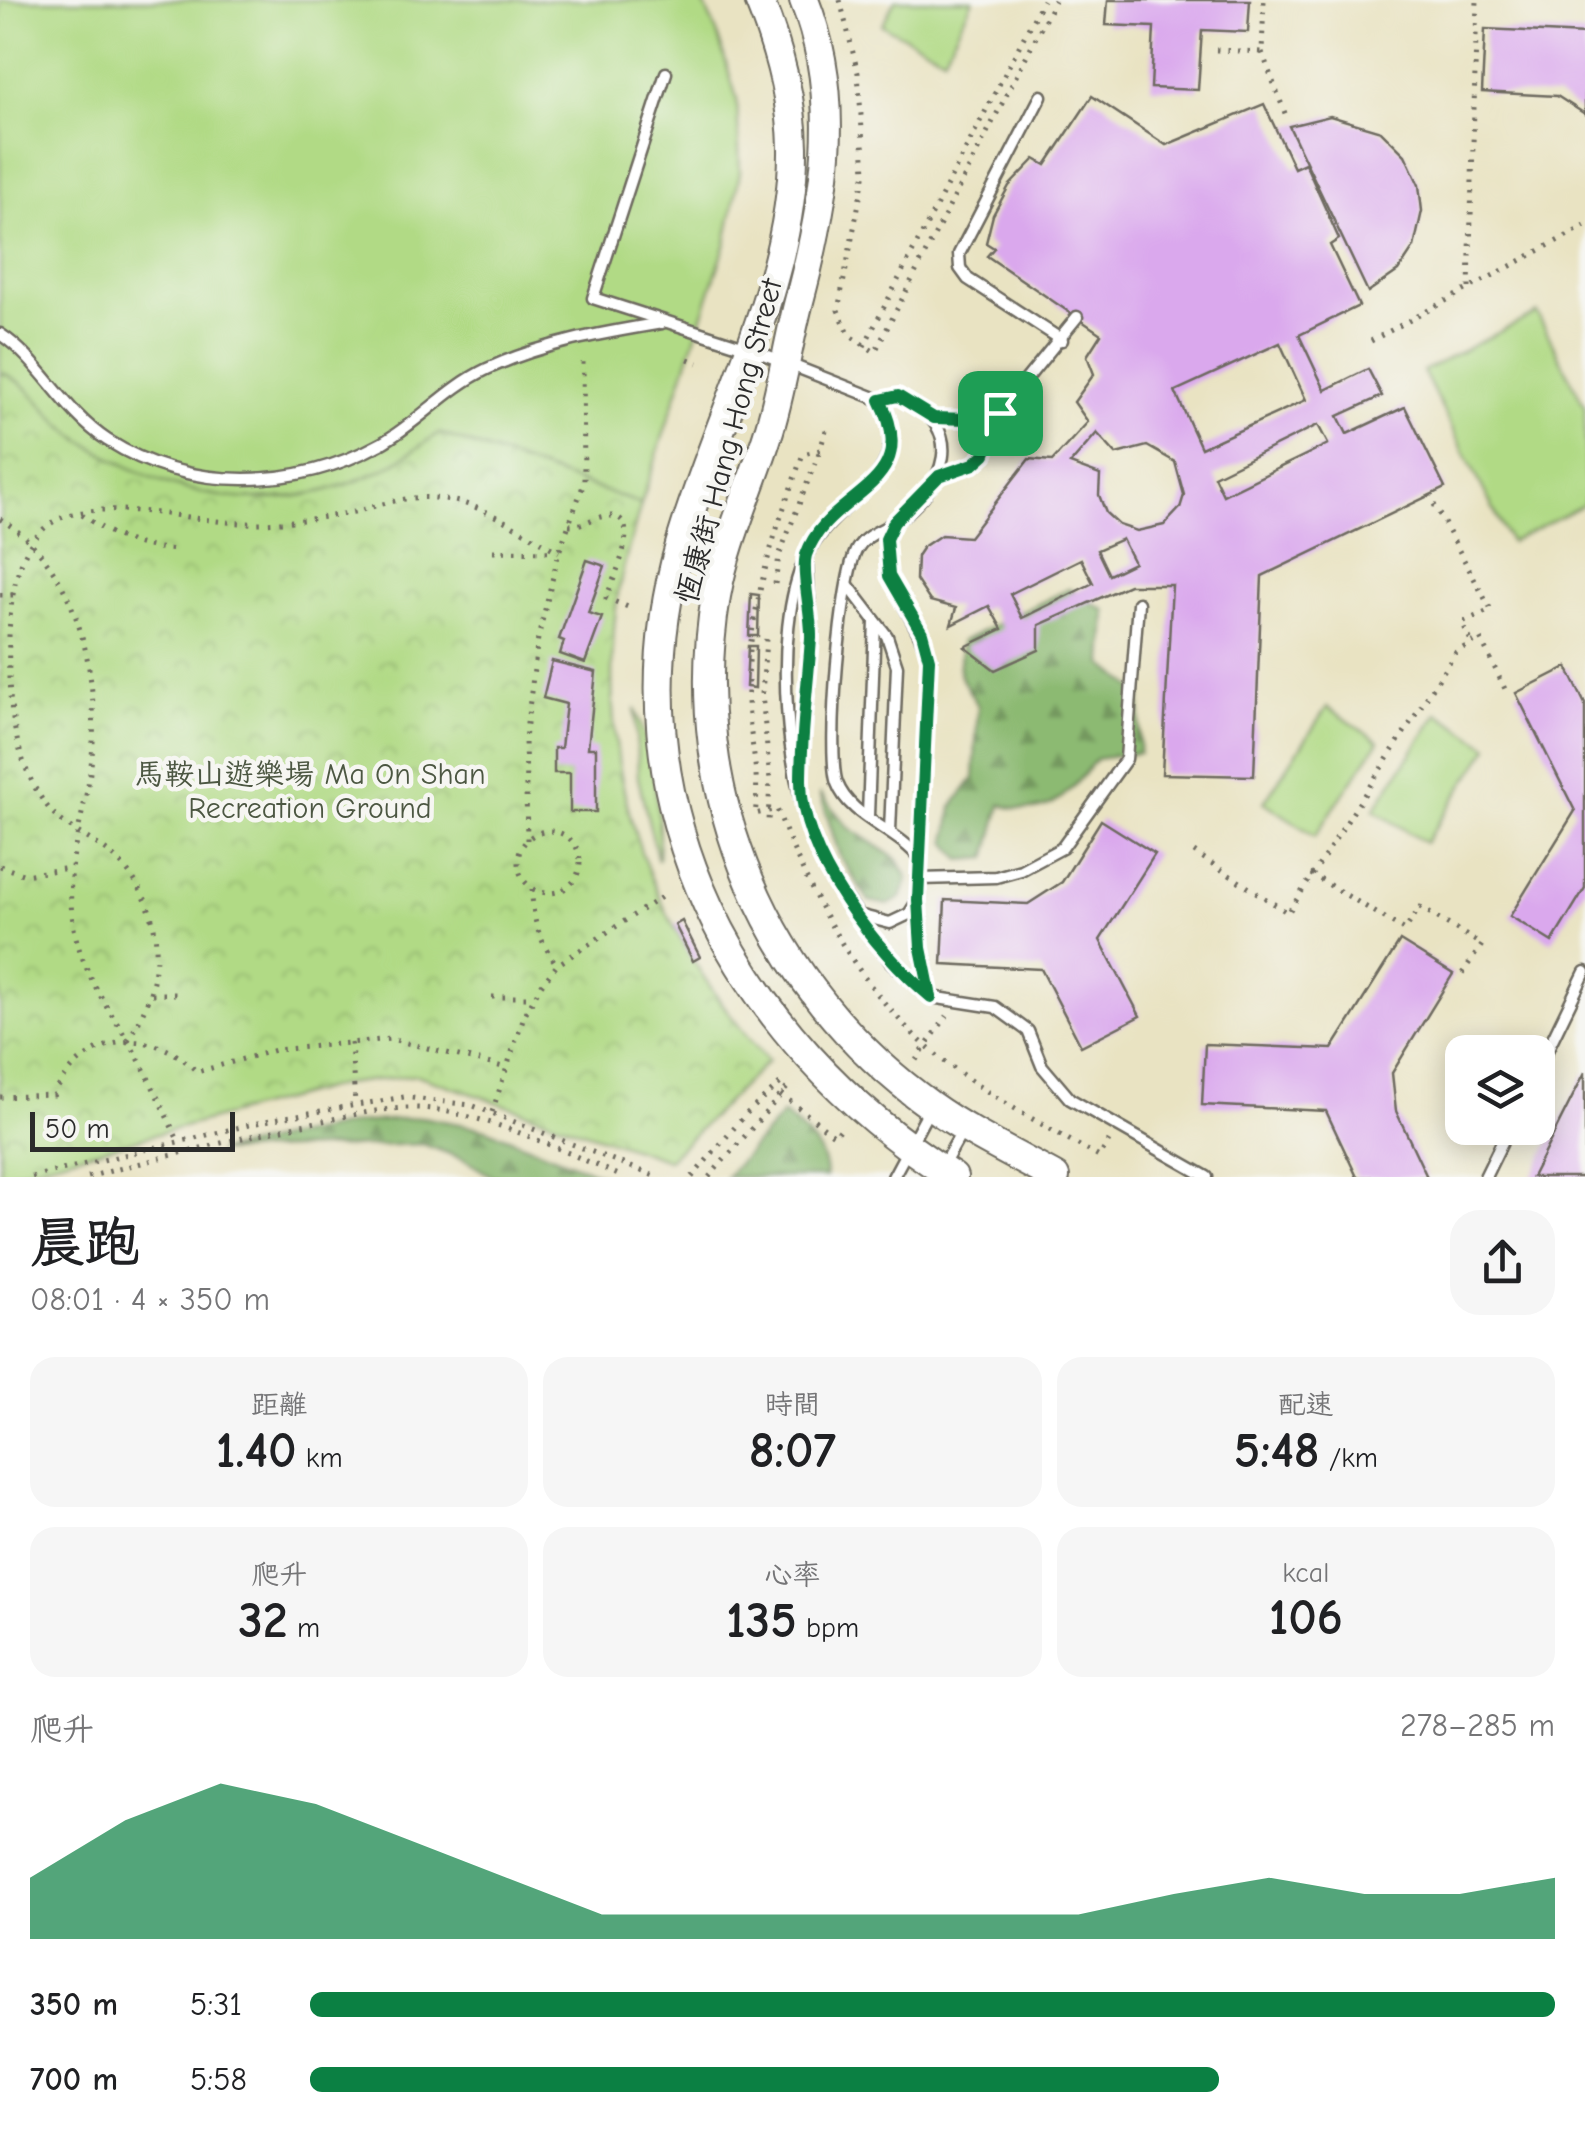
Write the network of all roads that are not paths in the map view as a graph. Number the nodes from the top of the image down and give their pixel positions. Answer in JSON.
{"nodes":[{"id":1,"x":759,"y":0,"type":"edge"},
{"id":2,"x":804,"y":0,"type":"edge"},
{"id":3,"x":666,"y":73,"type":"dead end"},
{"id":4,"x":1041,"y":96,"type":"dead end"},
{"id":5,"x":1077,"y":318,"type":"dead end"},
{"id":6,"x":668,"y":322,"type":"junction"},
{"id":7,"x":0,"y":334,"type":"edge"},
{"id":8,"x":1062,"y":340,"type":"junction"},
{"id":9,"x":748,"y":348,"type":"junction"},
{"id":10,"x":784,"y":361,"type":"junction"},
{"id":11,"x":880,"y":400,"type":"junction"},
{"id":12,"x":1000,"y":413,"type":"junction"},
{"id":13,"x":934,"y":418,"type":"junction"},
{"id":14,"x":939,"y":476,"type":"junction"},
{"id":15,"x":894,"y":522,"type":"junction"},
{"id":16,"x":806,"y":555,"type":"junction"},
{"id":17,"x":848,"y":585,"type":"junction"},
{"id":18,"x":1138,"y":604,"type":"dead end"},
{"id":19,"x":875,"y":620,"type":"junction"},
{"id":20,"x":800,"y":784,"type":"junction"},
{"id":21,"x":868,"y":816,"type":"junction"},
{"id":22,"x":890,"y":831,"type":"junction"},
{"id":23,"x":920,"y":859,"type":"junction"},
{"id":24,"x":920,"y":879,"type":"junction"},
{"id":25,"x":918,"y":900,"type":"junction"},
{"id":26,"x":858,"y":915,"type":"junction"},
{"id":27,"x":1585,"y":972,"type":"edge"},
{"id":28,"x":931,"y":997,"type":"junction"},
{"id":29,"x":1555,"y":1035,"type":"edge"},
{"id":30,"x":931,"y":1106,"type":"junction"},
{"id":31,"x":964,"y":1126,"type":"junction"},
{"id":32,"x":1501,"y":1145,"type":"edge"},
{"id":33,"x":908,"y":1148,"type":"junction"},
{"id":34,"x":944,"y":1174,"type":"edge"},
{"id":35,"x":892,"y":1177,"type":"edge"},
{"id":36,"x":1055,"y":1177,"type":"edge"},
{"id":37,"x":1207,"y":1177,"type":"edge"},
{"id":38,"x":1485,"y":1177,"type":"edge"}],
"edges":[{"from":1,"to":9,"type":"street","name":"恆康街 Hang Hong Street"},
{"from":2,"to":10,"type":"street","name":"恆康街 Hang Hong Street"},
{"from":3,"to":6,"type":"lane"},
{"from":4,"to":8,"type":"lane"},
{"from":5,"to":8,"type":"lane"},
{"from":6,"to":7,"type":"lane"},
{"from":6,"to":9,"type":"lane"},
{"from":8,"to":12,"type":"lane"},
{"from":9,"to":10,"type":"lane"},
{"from":9,"to":33,"type":"street","name":"恆康街 Hang Hong Street"},
{"from":10,"to":11,"type":"lane"},
{"from":10,"to":30,"type":"street","name":"恆康街 Hang Hong Street"},
{"from":11,"to":13,"type":"lane"},
{"from":11,"to":16,"type":"lane"},
{"from":12,"to":13,"type":"lane"},
{"from":12,"to":14,"type":"lane"},
{"from":13,"to":14,"type":"lane"},
{"from":14,"to":15,"type":"lane"},
{"from":15,"to":17,"type":"lane"},
{"from":15,"to":23,"type":"lane"},
{"from":16,"to":20,"type":"lane"},
{"from":16,"to":20,"type":"lane"},
{"from":17,"to":19,"type":"lane"},
{"from":17,"to":21,"type":"lane"},
{"from":18,"to":24,"type":"lane"},
{"from":19,"to":21,"type":"lane"},
{"from":19,"to":22,"type":"lane"},
{"from":20,"to":26,"type":"lane"},
{"from":21,"to":22,"type":"lane"},
{"from":22,"to":23,"type":"lane"},
{"from":23,"to":24,"type":"lane"},
{"from":24,"to":25,"type":"lane"},
{"from":25,"to":26,"type":"lane"},
{"from":25,"to":28,"type":"lane"},
{"from":26,"to":28,"type":"lane"},
{"from":27,"to":29,"type":"lane"},
{"from":28,"to":37,"type":"lane"},
{"from":30,"to":31,"type":"street","name":"恆康街 Hang Hong Street"},
{"from":30,"to":33,"type":"lane"},
{"from":31,"to":34,"type":"lane"},
{"from":31,"to":36,"type":"street","name":"恆康街 Hang Hong Street"},
{"from":32,"to":38,"type":"lane"},
{"from":33,"to":34,"type":"street","name":"恆康街 Hang Hong Street"},
{"from":33,"to":35,"type":"lane"}]}
